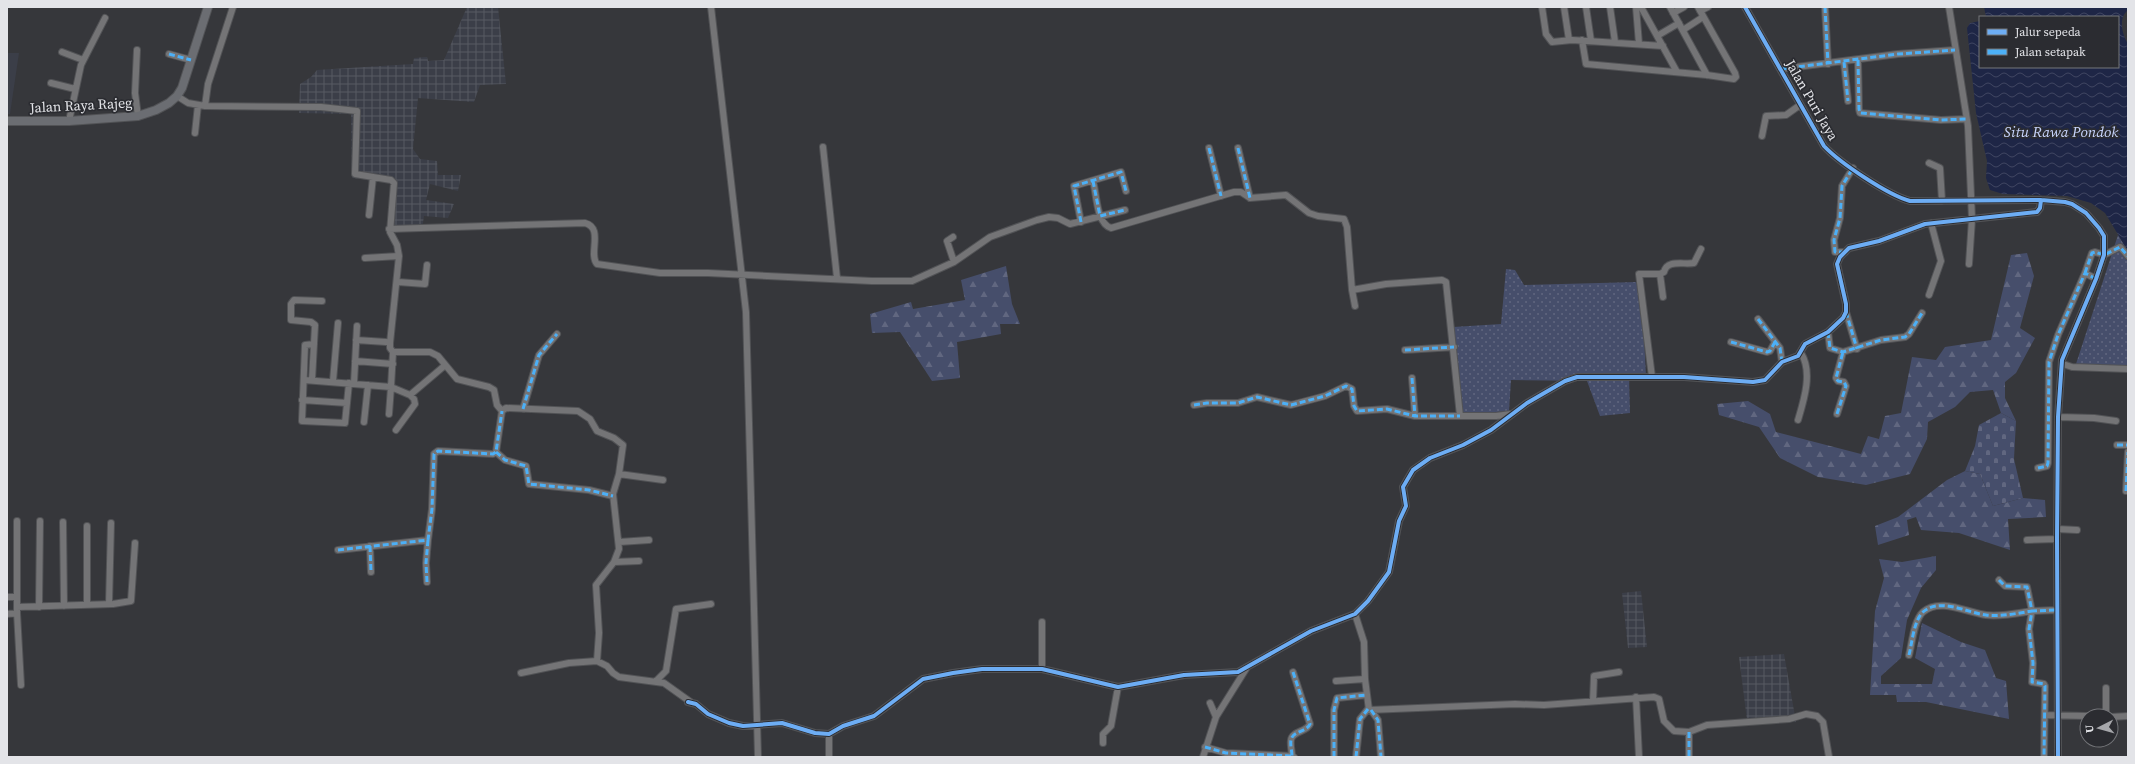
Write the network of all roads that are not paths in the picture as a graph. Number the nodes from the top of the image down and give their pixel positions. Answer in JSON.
{"nodes":[{"id":1,"x":208,"y":7,"type":"edge"},
{"id":2,"x":233,"y":7,"type":"edge"},
{"id":3,"x":711,"y":7,"type":"edge"},
{"id":4,"x":1542,"y":7,"type":"edge"},
{"id":5,"x":1564,"y":7,"type":"edge"},
{"id":6,"x":1586,"y":7,"type":"edge"},
{"id":7,"x":1610,"y":7,"type":"edge"},
{"id":8,"x":1636,"y":7,"type":"edge"},
{"id":9,"x":1641,"y":7,"type":"edge"},
{"id":10,"x":1670,"y":7,"type":"edge"},
{"id":11,"x":1684,"y":7,"type":"edge"},
{"id":12,"x":1708,"y":7,"type":"edge"},
{"id":13,"x":1745,"y":7,"type":"edge"},
{"id":14,"x":1825,"y":7,"type":"edge"},
{"id":15,"x":1949,"y":7,"type":"edge"},
{"id":16,"x":1701,"y":12,"type":"edge"},
{"id":17,"x":1674,"y":13,"type":"junction"},
{"id":18,"x":105,"y":18,"type":"dead end"},
{"id":19,"x":1679,"y":23,"type":"junction"},
{"id":20,"x":1682,"y":30,"type":"junction"},
{"id":21,"x":1657,"y":36,"type":"junction"},
{"id":22,"x":1569,"y":40,"type":"junction"},
{"id":23,"x":1582,"y":40,"type":"junction"},
{"id":24,"x":1591,"y":41,"type":"junction"},
{"id":25,"x":1615,"y":42,"type":"junction"},
{"id":26,"x":1639,"y":44,"type":"junction"},
{"id":27,"x":1663,"y":46,"type":"junction"},
{"id":28,"x":137,"y":50,"type":"dead end"},
{"id":29,"x":1955,"y":50,"type":"junction"},
{"id":30,"x":62,"y":52,"type":"dead end"},
{"id":31,"x":169,"y":54,"type":"dead end"},
{"id":32,"x":83,"y":60,"type":"junction"},
{"id":33,"x":191,"y":60,"type":"junction"},
{"id":34,"x":1858,"y":60,"type":"junction"},
{"id":35,"x":1844,"y":62,"type":"junction"},
{"id":36,"x":1828,"y":64,"type":"junction"},
{"id":37,"x":1780,"y":69,"type":"junction"},
{"id":38,"x":1677,"y":72,"type":"junction"},
{"id":39,"x":1707,"y":75,"type":"junction"},
{"id":40,"x":51,"y":83,"type":"dead end"},
{"id":41,"x":75,"y":89,"type":"junction"},
{"id":42,"x":177,"y":96,"type":"junction"},
{"id":43,"x":1848,"y":101,"type":"dead end"},
{"id":44,"x":198,"y":105,"type":"junction"},
{"id":45,"x":1800,"y":105,"type":"junction"},
{"id":46,"x":205,"y":106,"type":"junction"},
{"id":47,"x":138,"y":116,"type":"junction"},
{"id":48,"x":7,"y":121,"type":"edge"},
{"id":49,"x":69,"y":121,"type":"junction"},
{"id":50,"x":1967,"y":122,"type":"junction"},
{"id":51,"x":195,"y":133,"type":"dead end"},
{"id":52,"x":1762,"y":136,"type":"dead end"},
{"id":53,"x":823,"y":147,"type":"dead end"},
{"id":54,"x":1209,"y":148,"type":"dead end"},
{"id":55,"x":1238,"y":148,"type":"dead end"},
{"id":56,"x":1928,"y":163,"type":"dead end"},
{"id":57,"x":1853,"y":168,"type":"junction"},
{"id":58,"x":373,"y":177,"type":"junction"},
{"id":59,"x":1093,"y":181,"type":"junction"},
{"id":60,"x":1126,"y":191,"type":"dead end"},
{"id":61,"x":1221,"y":196,"type":"junction"},
{"id":62,"x":1250,"y":198,"type":"junction"},
{"id":63,"x":1972,"y":200,"type":"junction"},
{"id":64,"x":2041,"y":200,"type":"junction"},
{"id":65,"x":1942,"y":202,"type":"junction"},
{"id":66,"x":1125,"y":210,"type":"dead end"},
{"id":67,"x":369,"y":215,"type":"dead end"},
{"id":68,"x":1100,"y":216,"type":"junction"},
{"id":69,"x":1972,"y":219,"type":"junction"},
{"id":70,"x":1081,"y":222,"type":"junction"},
{"id":71,"x":1931,"y":223,"type":"junction"},
{"id":72,"x":389,"y":229,"type":"junction"},
{"id":73,"x":953,"y":237,"type":"dead end"},
{"id":74,"x":1701,"y":249,"type":"dead end"},
{"id":75,"x":1845,"y":252,"type":"junction"},
{"id":76,"x":2104,"y":255,"type":"junction"},
{"id":77,"x":399,"y":256,"type":"junction"},
{"id":78,"x":2128,"y":256,"type":"edge"},
{"id":79,"x":365,"y":258,"type":"dead end"},
{"id":80,"x":954,"y":262,"type":"junction"},
{"id":81,"x":427,"y":264,"type":"dead end"},
{"id":82,"x":1970,"y":264,"type":"dead end"},
{"id":83,"x":2085,"y":273,"type":"junction"},
{"id":84,"x":743,"y":274,"type":"junction"},
{"id":85,"x":1660,"y":274,"type":"junction"},
{"id":86,"x":837,"y":278,"type":"junction"},
{"id":87,"x":2096,"y":279,"type":"junction"},
{"id":88,"x":398,"y":282,"type":"junction"},
{"id":89,"x":1352,"y":290,"type":"junction"},
{"id":90,"x":1929,"y":295,"type":"dead end"},
{"id":91,"x":1663,"y":297,"type":"dead end"},
{"id":92,"x":322,"y":301,"type":"dead end"},
{"id":93,"x":1355,"y":306,"type":"dead end"},
{"id":94,"x":1846,"y":312,"type":"junction"},
{"id":95,"x":1922,"y":313,"type":"dead end"},
{"id":96,"x":1758,"y":318,"type":"dead end"},
{"id":97,"x":338,"y":323,"type":"dead end"},
{"id":98,"x":357,"y":326,"type":"dead end"},
{"id":99,"x":1828,"y":332,"type":"junction"},
{"id":100,"x":557,"y":334,"type":"dead end"},
{"id":101,"x":356,"y":340,"type":"junction"},
{"id":102,"x":386,"y":342,"type":"dead end"},
{"id":103,"x":1731,"y":342,"type":"dead end"},
{"id":104,"x":1775,"y":342,"type":"junction"},
{"id":105,"x":314,"y":344,"type":"junction"},
{"id":106,"x":1454,"y":347,"type":"junction"},
{"id":107,"x":1857,"y":349,"type":"junction"},
{"id":108,"x":1405,"y":350,"type":"dead end"},
{"id":109,"x":393,"y":352,"type":"junction"},
{"id":110,"x":1843,"y":352,"type":"junction"},
{"id":111,"x":1801,"y":353,"type":"junction"},
{"id":112,"x":355,"y":361,"type":"junction"},
{"id":113,"x":1782,"y":362,"type":"junction"},
{"id":114,"x":392,"y":364,"type":"junction"},
{"id":115,"x":2063,"y":364,"type":"junction"},
{"id":116,"x":443,"y":367,"type":"dead end"},
{"id":117,"x":2128,"y":369,"type":"edge"},
{"id":118,"x":1652,"y":377,"type":"junction"},
{"id":119,"x":1412,"y":378,"type":"dead end"},
{"id":120,"x":304,"y":380,"type":"junction"},
{"id":121,"x":312,"y":380,"type":"junction"},
{"id":122,"x":333,"y":381,"type":"junction"},
{"id":123,"x":351,"y":383,"type":"junction"},
{"id":124,"x":368,"y":385,"type":"junction"},
{"id":125,"x":391,"y":387,"type":"junction"},
{"id":126,"x":410,"y":395,"type":"junction"},
{"id":127,"x":302,"y":400,"type":"junction"},
{"id":128,"x":347,"y":403,"type":"junction"},
{"id":129,"x":1194,"y":405,"type":"dead end"},
{"id":130,"x":523,"y":409,"type":"junction"},
{"id":131,"x":502,"y":411,"type":"junction"},
{"id":132,"x":389,"y":414,"type":"dead end"},
{"id":133,"x":1512,"y":414,"type":"junction"},
{"id":134,"x":1837,"y":414,"type":"dead end"},
{"id":135,"x":1415,"y":416,"type":"junction"},
{"id":136,"x":1460,"y":416,"type":"junction"},
{"id":137,"x":2058,"y":417,"type":"junction"},
{"id":138,"x":1798,"y":420,"type":"dead end"},
{"id":139,"x":2116,"y":421,"type":"dead end"},
{"id":140,"x":364,"y":422,"type":"dead end"},
{"id":141,"x":396,"y":430,"type":"dead end"},
{"id":142,"x":2117,"y":445,"type":"dead end"},
{"id":143,"x":2128,"y":445,"type":"edge"},
{"id":144,"x":496,"y":452,"type":"junction"},
{"id":145,"x":2128,"y":452,"type":"edge"},
{"id":146,"x":2038,"y":468,"type":"dead end"},
{"id":147,"x":619,"y":474,"type":"junction"},
{"id":148,"x":663,"y":480,"type":"dead end"},
{"id":149,"x":2126,"y":491,"type":"dead end"},
{"id":150,"x":613,"y":496,"type":"junction"},
{"id":151,"x":17,"y":521,"type":"dead end"},
{"id":152,"x":40,"y":521,"type":"dead end"},
{"id":153,"x":63,"y":522,"type":"dead end"},
{"id":154,"x":111,"y":523,"type":"dead end"},
{"id":155,"x":87,"y":526,"type":"dead end"},
{"id":156,"x":2057,"y":529,"type":"junction"},
{"id":157,"x":2077,"y":530,"type":"dead end"},
{"id":158,"x":2057,"y":539,"type":"junction"},
{"id":159,"x":428,"y":540,"type":"junction"},
{"id":160,"x":649,"y":540,"type":"dead end"},
{"id":161,"x":2027,"y":540,"type":"dead end"},
{"id":162,"x":619,"y":542,"type":"junction"},
{"id":163,"x":135,"y":543,"type":"dead end"},
{"id":164,"x":370,"y":546,"type":"junction"},
{"id":165,"x":338,"y":550,"type":"dead end"},
{"id":166,"x":639,"y":561,"type":"dead end"},
{"id":167,"x":614,"y":562,"type":"junction"},
{"id":168,"x":371,"y":572,"type":"dead end"},
{"id":169,"x":1998,"y":580,"type":"dead end"},
{"id":170,"x":427,"y":582,"type":"dead end"},
{"id":171,"x":7,"y":597,"type":"edge"},
{"id":172,"x":17,"y":597,"type":"junction"},
{"id":173,"x":109,"y":604,"type":"junction"},
{"id":174,"x":711,"y":604,"type":"dead end"},
{"id":175,"x":87,"y":605,"type":"junction"},
{"id":176,"x":64,"y":606,"type":"junction"},
{"id":177,"x":39,"y":607,"type":"junction"},
{"id":178,"x":17,"y":610,"type":"junction"},
{"id":179,"x":2057,"y":610,"type":"junction"},
{"id":180,"x":2032,"y":611,"type":"junction"},
{"id":181,"x":7,"y":614,"type":"edge"},
{"id":182,"x":1355,"y":614,"type":"junction"},
{"id":183,"x":1042,"y":622,"type":"dead end"},
{"id":184,"x":1909,"y":655,"type":"dead end"},
{"id":185,"x":597,"y":661,"type":"junction"},
{"id":186,"x":1042,"y":669,"type":"junction"},
{"id":187,"x":1246,"y":669,"type":"junction"},
{"id":188,"x":1293,"y":672,"type":"dead end"},
{"id":189,"x":1619,"y":672,"type":"dead end"},
{"id":190,"x":521,"y":673,"type":"dead end"},
{"id":191,"x":1365,"y":679,"type":"junction"},
{"id":192,"x":656,"y":681,"type":"junction"},
{"id":193,"x":1336,"y":682,"type":"dead end"},
{"id":194,"x":21,"y":685,"type":"dead end"},
{"id":195,"x":1118,"y":687,"type":"junction"},
{"id":196,"x":2106,"y":688,"type":"dead end"},
{"id":197,"x":1366,"y":695,"type":"junction"},
{"id":198,"x":1636,"y":697,"type":"junction"},
{"id":199,"x":1593,"y":701,"type":"junction"},
{"id":200,"x":1210,"y":703,"type":"dead end"},
{"id":201,"x":2106,"y":708,"type":"edge"},
{"id":202,"x":1370,"y":709,"type":"junction"},
{"id":203,"x":2045,"y":715,"type":"junction"},
{"id":204,"x":2058,"y":715,"type":"junction"},
{"id":205,"x":2079,"y":716,"type":"edge"},
{"id":206,"x":1216,"y":717,"type":"junction"},
{"id":207,"x":758,"y":725,"type":"junction"},
{"id":208,"x":1689,"y":732,"type":"junction"},
{"id":209,"x":829,"y":734,"type":"junction"},
{"id":210,"x":1103,"y":743,"type":"dead end"},
{"id":211,"x":1205,"y":747,"type":"junction"},
{"id":212,"x":758,"y":757,"type":"edge"},
{"id":213,"x":829,"y":757,"type":"edge"},
{"id":214,"x":1203,"y":757,"type":"edge"},
{"id":215,"x":1293,"y":757,"type":"edge"},
{"id":216,"x":1334,"y":757,"type":"edge"},
{"id":217,"x":1356,"y":757,"type":"edge"},
{"id":218,"x":1381,"y":757,"type":"edge"},
{"id":219,"x":1639,"y":757,"type":"edge"},
{"id":220,"x":1690,"y":757,"type":"edge"},
{"id":221,"x":1828,"y":757,"type":"edge"},
{"id":222,"x":2044,"y":757,"type":"edge"},
{"id":223,"x":2058,"y":757,"type":"edge"}],
"edges":[{"from":1,"to":33,"type":"main road"},
{"from":2,"to":46,"type":"street"},
{"from":3,"to":84,"type":"street"},
{"from":4,"to":22,"type":"street"},
{"from":5,"to":22,"type":"street"},
{"from":6,"to":24,"type":"street"},
{"from":7,"to":25,"type":"street"},
{"from":8,"to":26,"type":"street"},
{"from":9,"to":21,"type":"street"},
{"from":10,"to":17,"type":"street"},
{"from":11,"to":17,"type":"street"},
{"from":12,"to":16,"type":"street"},
{"from":13,"to":37,"type":"street","name":"Jalan Puri Jaya"},
{"from":14,"to":36,"type":"street"},
{"from":15,"to":29,"type":"street"},
{"from":16,"to":20,"type":"street"},
{"from":16,"to":39,"type":"street"},
{"from":17,"to":19,"type":"street"},
{"from":18,"to":32,"type":"street"},
{"from":19,"to":20,"type":"street"},
{"from":19,"to":21,"type":"street"},
{"from":20,"to":39,"type":"street"},
{"from":21,"to":27,"type":"street"},
{"from":22,"to":23,"type":"street"},
{"from":23,"to":24,"type":"street"},
{"from":23,"to":38,"type":"street"},
{"from":24,"to":25,"type":"street"},
{"from":25,"to":26,"type":"street"},
{"from":26,"to":27,"type":"street"},
{"from":27,"to":38,"type":"street"},
{"from":28,"to":47,"type":"street"},
{"from":29,"to":34,"type":"street"},
{"from":29,"to":50,"type":"street"},
{"from":30,"to":32,"type":"street"},
{"from":31,"to":33,"type":"street"},
{"from":32,"to":41,"type":"street"},
{"from":33,"to":42,"type":"main road"},
{"from":34,"to":35,"type":"street"},
{"from":34,"to":50,"type":"street"},
{"from":35,"to":36,"type":"street"},
{"from":35,"to":43,"type":"street"},
{"from":36,"to":37,"type":"street"},
{"from":37,"to":45,"type":"street","name":"Jalan Puri Jaya"},
{"from":38,"to":39,"type":"street"},
{"from":40,"to":41,"type":"street"},
{"from":41,"to":49,"type":"street"},
{"from":42,"to":44,"type":"street"},
{"from":42,"to":47,"type":"main road","name":"Jalan Raya Rajeg"},
{"from":44,"to":46,"type":"street"},
{"from":44,"to":51,"type":"street"},
{"from":45,"to":52,"type":"street"},
{"from":45,"to":57,"type":"street","name":"Jalan Puri Jaya"},
{"from":46,"to":58,"type":"street"},
{"from":47,"to":49,"type":"main road","name":"Jalan Raya Rajeg"},
{"from":48,"to":49,"type":"main road","name":"Jalan Raya Rajeg"},
{"from":50,"to":63,"type":"street"},
{"from":53,"to":86,"type":"street"},
{"from":54,"to":61,"type":"street"},
{"from":55,"to":62,"type":"street"},
{"from":56,"to":65,"type":"street"},
{"from":57,"to":65,"type":"street","name":"Jalan Puri Jaya"},
{"from":57,"to":75,"type":"street"},
{"from":58,"to":67,"type":"street"},
{"from":58,"to":72,"type":"street"},
{"from":59,"to":60,"type":"street"},
{"from":59,"to":68,"type":"street"},
{"from":59,"to":70,"type":"street"},
{"from":61,"to":62,"type":"street"},
{"from":61,"to":68,"type":"street"},
{"from":62,"to":89,"type":"street"},
{"from":63,"to":64,"type":"street","name":"Jalan Puri Jaya"},
{"from":63,"to":65,"type":"street","name":"Jalan Puri Jaya"},
{"from":63,"to":69,"type":"street"},
{"from":64,"to":69,"type":"street"},
{"from":64,"to":76,"type":"street","name":"Jalan Puri Jaya"},
{"from":66,"to":68,"type":"street"},
{"from":68,"to":70,"type":"street"},
{"from":69,"to":71,"type":"street"},
{"from":69,"to":82,"type":"street"},
{"from":70,"to":80,"type":"street"},
{"from":71,"to":75,"type":"street"},
{"from":71,"to":90,"type":"street"},
{"from":72,"to":77,"type":"street"},
{"from":72,"to":84,"type":"street"},
{"from":73,"to":80,"type":"street"},
{"from":74,"to":85,"type":"street"},
{"from":75,"to":94,"type":"street"},
{"from":76,"to":78,"type":"street"},
{"from":76,"to":83,"type":"street"},
{"from":76,"to":87,"type":"street","name":"Jalan Puri Jaya"},
{"from":77,"to":79,"type":"street"},
{"from":77,"to":88,"type":"street"},
{"from":80,"to":86,"type":"street"},
{"from":81,"to":88,"type":"street"},
{"from":83,"to":87,"type":"street"},
{"from":83,"to":146,"type":"street"},
{"from":84,"to":86,"type":"street"},
{"from":84,"to":207,"type":"street"},
{"from":85,"to":91,"type":"street"},
{"from":85,"to":118,"type":"street"},
{"from":87,"to":115,"type":"street","name":"Jalan Puri Jaya"},
{"from":88,"to":109,"type":"street"},
{"from":89,"to":93,"type":"street"},
{"from":89,"to":106,"type":"street"},
{"from":92,"to":105,"type":"street"},
{"from":94,"to":99,"type":"street"},
{"from":94,"to":107,"type":"street"},
{"from":95,"to":107,"type":"street"},
{"from":96,"to":104,"type":"street"},
{"from":97,"to":122,"type":"street"},
{"from":98,"to":101,"type":"street"},
{"from":99,"to":110,"type":"street"},
{"from":99,"to":111,"type":"street"},
{"from":100,"to":130,"type":"street"},
{"from":101,"to":102,"type":"street"},
{"from":101,"to":112,"type":"street"},
{"from":103,"to":104,"type":"street"},
{"from":104,"to":113,"type":"street"},
{"from":105,"to":120,"type":"street"},
{"from":105,"to":121,"type":"street"},
{"from":106,"to":108,"type":"street"},
{"from":106,"to":136,"type":"street"},
{"from":107,"to":110,"type":"street"},
{"from":109,"to":114,"type":"street"},
{"from":109,"to":131,"type":"street"},
{"from":110,"to":134,"type":"street"},
{"from":111,"to":113,"type":"street"},
{"from":111,"to":138,"type":"street"},
{"from":112,"to":114,"type":"street"},
{"from":112,"to":123,"type":"street"},
{"from":113,"to":118,"type":"street"},
{"from":114,"to":125,"type":"street"},
{"from":115,"to":117,"type":"street"},
{"from":115,"to":137,"type":"street","name":"Jalan Puri Jaya"},
{"from":116,"to":126,"type":"street"},
{"from":118,"to":133,"type":"street"},
{"from":119,"to":135,"type":"street"},
{"from":120,"to":121,"type":"street"},
{"from":120,"to":127,"type":"street"},
{"from":121,"to":122,"type":"street"},
{"from":122,"to":123,"type":"street"},
{"from":123,"to":124,"type":"street"},
{"from":123,"to":128,"type":"street"},
{"from":124,"to":125,"type":"street"},
{"from":124,"to":140,"type":"street"},
{"from":125,"to":126,"type":"street"},
{"from":125,"to":132,"type":"street"},
{"from":126,"to":141,"type":"street"},
{"from":127,"to":128,"type":"street"},
{"from":127,"to":128,"type":"street"},
{"from":129,"to":135,"type":"street"},
{"from":130,"to":131,"type":"street"},
{"from":130,"to":147,"type":"street"},
{"from":131,"to":144,"type":"street"},
{"from":133,"to":136,"type":"street"},
{"from":133,"to":182,"type":"street"},
{"from":135,"to":136,"type":"street"},
{"from":137,"to":139,"type":"street"},
{"from":137,"to":156,"type":"street","name":"Jalan Puri Jaya"},
{"from":142,"to":143,"type":"street"},
{"from":144,"to":150,"type":"street"},
{"from":144,"to":159,"type":"street"},
{"from":145,"to":149,"type":"street"},
{"from":147,"to":148,"type":"street"},
{"from":147,"to":150,"type":"street"},
{"from":150,"to":162,"type":"street"},
{"from":151,"to":172,"type":"street"},
{"from":152,"to":177,"type":"street"},
{"from":153,"to":176,"type":"street"},
{"from":154,"to":173,"type":"street"},
{"from":155,"to":175,"type":"street"},
{"from":156,"to":157,"type":"street"},
{"from":156,"to":158,"type":"street","name":"Jalan Puri Jaya"},
{"from":158,"to":161,"type":"street"},
{"from":158,"to":179,"type":"street","name":"Jalan Puri Jaya"},
{"from":159,"to":164,"type":"street"},
{"from":159,"to":170,"type":"street"},
{"from":160,"to":162,"type":"street"},
{"from":162,"to":167,"type":"street"},
{"from":163,"to":173,"type":"street"},
{"from":164,"to":165,"type":"street"},
{"from":164,"to":168,"type":"street"},
{"from":166,"to":167,"type":"street"},
{"from":167,"to":185,"type":"street"},
{"from":169,"to":180,"type":"street"},
{"from":171,"to":172,"type":"street"},
{"from":172,"to":178,"type":"street"},
{"from":173,"to":175,"type":"street"},
{"from":174,"to":192,"type":"street"},
{"from":175,"to":176,"type":"street"},
{"from":176,"to":177,"type":"street"},
{"from":177,"to":178,"type":"street"},
{"from":178,"to":181,"type":"street"},
{"from":178,"to":194,"type":"street"},
{"from":179,"to":180,"type":"street"},
{"from":179,"to":204,"type":"street","name":"Jalan Puri Jaya"},
{"from":180,"to":184,"type":"street"},
{"from":180,"to":203,"type":"street"},
{"from":182,"to":187,"type":"street"},
{"from":182,"to":191,"type":"street"},
{"from":183,"to":186,"type":"street"},
{"from":185,"to":190,"type":"street"},
{"from":185,"to":192,"type":"street"},
{"from":186,"to":195,"type":"street"},
{"from":186,"to":209,"type":"street"},
{"from":187,"to":195,"type":"street"},
{"from":187,"to":206,"type":"street"},
{"from":188,"to":215,"type":"street"},
{"from":189,"to":199,"type":"street"},
{"from":191,"to":193,"type":"street"},
{"from":191,"to":197,"type":"street"},
{"from":192,"to":207,"type":"street"},
{"from":195,"to":210,"type":"street"},
{"from":196,"to":201,"type":"street"},
{"from":197,"to":202,"type":"street"},
{"from":197,"to":216,"type":"street"},
{"from":198,"to":199,"type":"street"},
{"from":198,"to":208,"type":"street"},
{"from":198,"to":219,"type":"street"},
{"from":199,"to":202,"type":"street"},
{"from":200,"to":206,"type":"street"},
{"from":202,"to":217,"type":"street"},
{"from":202,"to":218,"type":"street"},
{"from":203,"to":204,"type":"street"},
{"from":203,"to":222,"type":"street"},
{"from":204,"to":205,"type":"street"},
{"from":204,"to":223,"type":"street","name":"Jalan Puri Jaya"},
{"from":206,"to":211,"type":"street"},
{"from":207,"to":209,"type":"street"},
{"from":207,"to":212,"type":"street"},
{"from":208,"to":220,"type":"street"},
{"from":208,"to":221,"type":"street"},
{"from":209,"to":213,"type":"street"},
{"from":211,"to":214,"type":"street"},
{"from":211,"to":215,"type":"street"}]}
